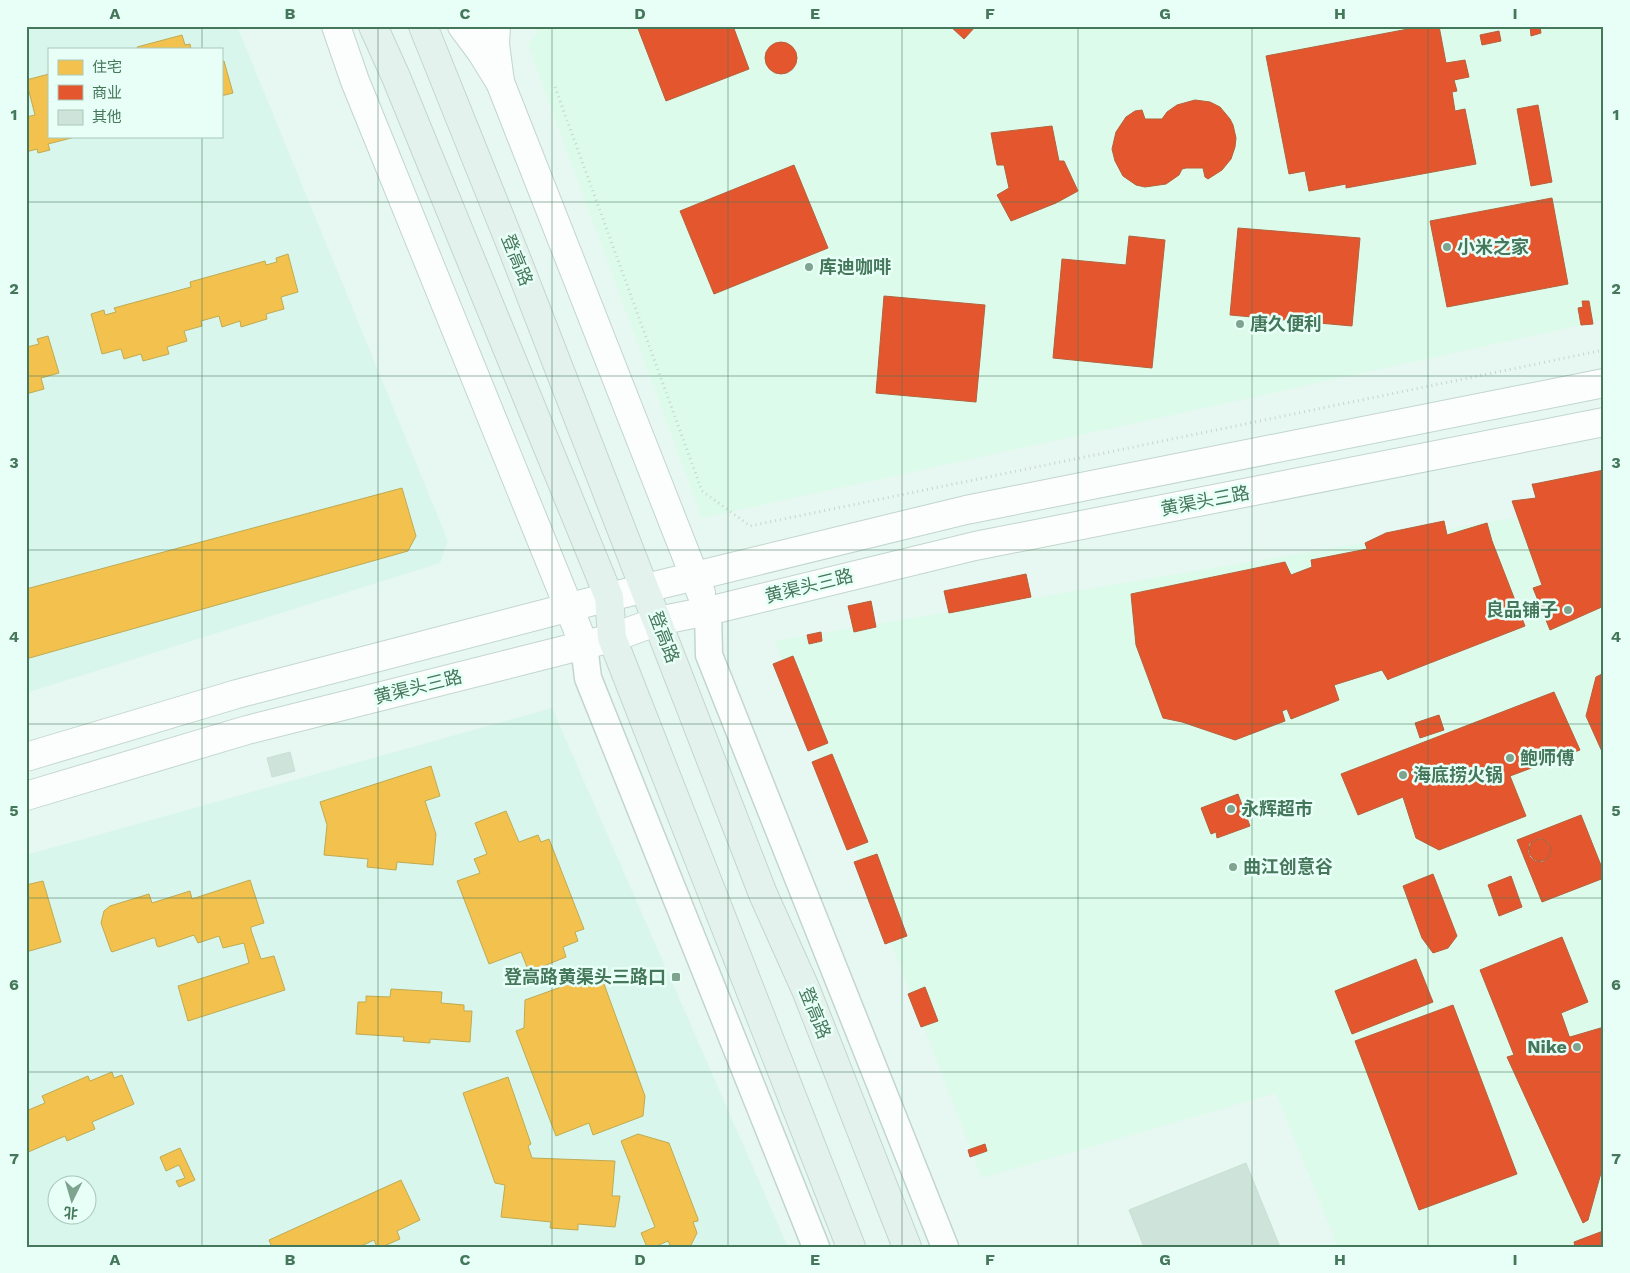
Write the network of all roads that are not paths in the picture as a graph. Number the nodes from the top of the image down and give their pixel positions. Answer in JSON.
{"nodes":[{"id":1,"x":336,"y":26,"type":"edge"},
{"id":2,"x":357,"y":26,"type":"edge"},
{"id":3,"x":373,"y":26,"type":"edge"},
{"id":4,"x":423,"y":26,"type":"edge"},
{"id":5,"x":462,"y":26,"type":"edge"},
{"id":6,"x":496,"y":26,"type":"edge"},
{"id":7,"x":396,"y":77,"type":"junction"},
{"id":8,"x":500,"y":82,"type":"junction"},
{"id":9,"x":1604,"y":383,"type":"edge"},
{"id":10,"x":1604,"y":422,"type":"edge"},
{"id":11,"x":695,"y":576,"type":"junction"},
{"id":12,"x":645,"y":588,"type":"junction"},
{"id":13,"x":608,"y":597,"type":"junction"},
{"id":14,"x":569,"y":607,"type":"junction"},
{"id":15,"x":708,"y":611,"type":"junction"},
{"id":16,"x":658,"y":621,"type":"junction"},
{"id":17,"x":612,"y":638,"type":"junction"},
{"id":18,"x":584,"y":645,"type":"junction"},
{"id":19,"x":26,"y":756,"type":"edge"},
{"id":20,"x":26,"y":796,"type":"edge"},
{"id":21,"x":816,"y":1247,"type":"edge"},
{"id":22,"x":851,"y":1247,"type":"edge"},
{"id":23,"x":907,"y":1247,"type":"edge"},
{"id":24,"x":945,"y":1247,"type":"edge"}],
"edges":[{"from":1,"to":14,"type":"street"},
{"from":2,"to":7,"type":"street"},
{"from":3,"to":7,"type":"main road"},
{"from":4,"to":12,"type":"main road","name":"登高路"},
{"from":5,"to":8,"type":"street"},
{"from":6,"to":8,"type":"street"},
{"from":7,"to":13,"type":"main road"},
{"from":8,"to":11,"type":"street"},
{"from":9,"to":11,"type":"street","name":"黄渠头三路"},
{"from":10,"to":15,"type":"street","name":"黄渠头三路"},
{"from":11,"to":12,"type":"street","name":"黄渠头三路"},
{"from":11,"to":15,"type":"street"},
{"from":12,"to":13,"type":"street","name":"黄渠头三路"},
{"from":12,"to":16,"type":"main road","name":"登高路"},
{"from":13,"to":14,"type":"street","name":"黄渠头三路"},
{"from":13,"to":17,"type":"main road"},
{"from":14,"to":18,"type":"street"},
{"from":14,"to":19,"type":"street","name":"黄渠头三路"},
{"from":15,"to":16,"type":"street","name":"黄渠头三路"},
{"from":15,"to":24,"type":"street"},
{"from":16,"to":17,"type":"street","name":"黄渠头三路"},
{"from":16,"to":23,"type":"main road","name":"登高路"},
{"from":17,"to":18,"type":"street","name":"黄渠头三路"},
{"from":17,"to":22,"type":"main road"},
{"from":18,"to":20,"type":"street","name":"黄渠头三路"},
{"from":18,"to":21,"type":"street"}]}
